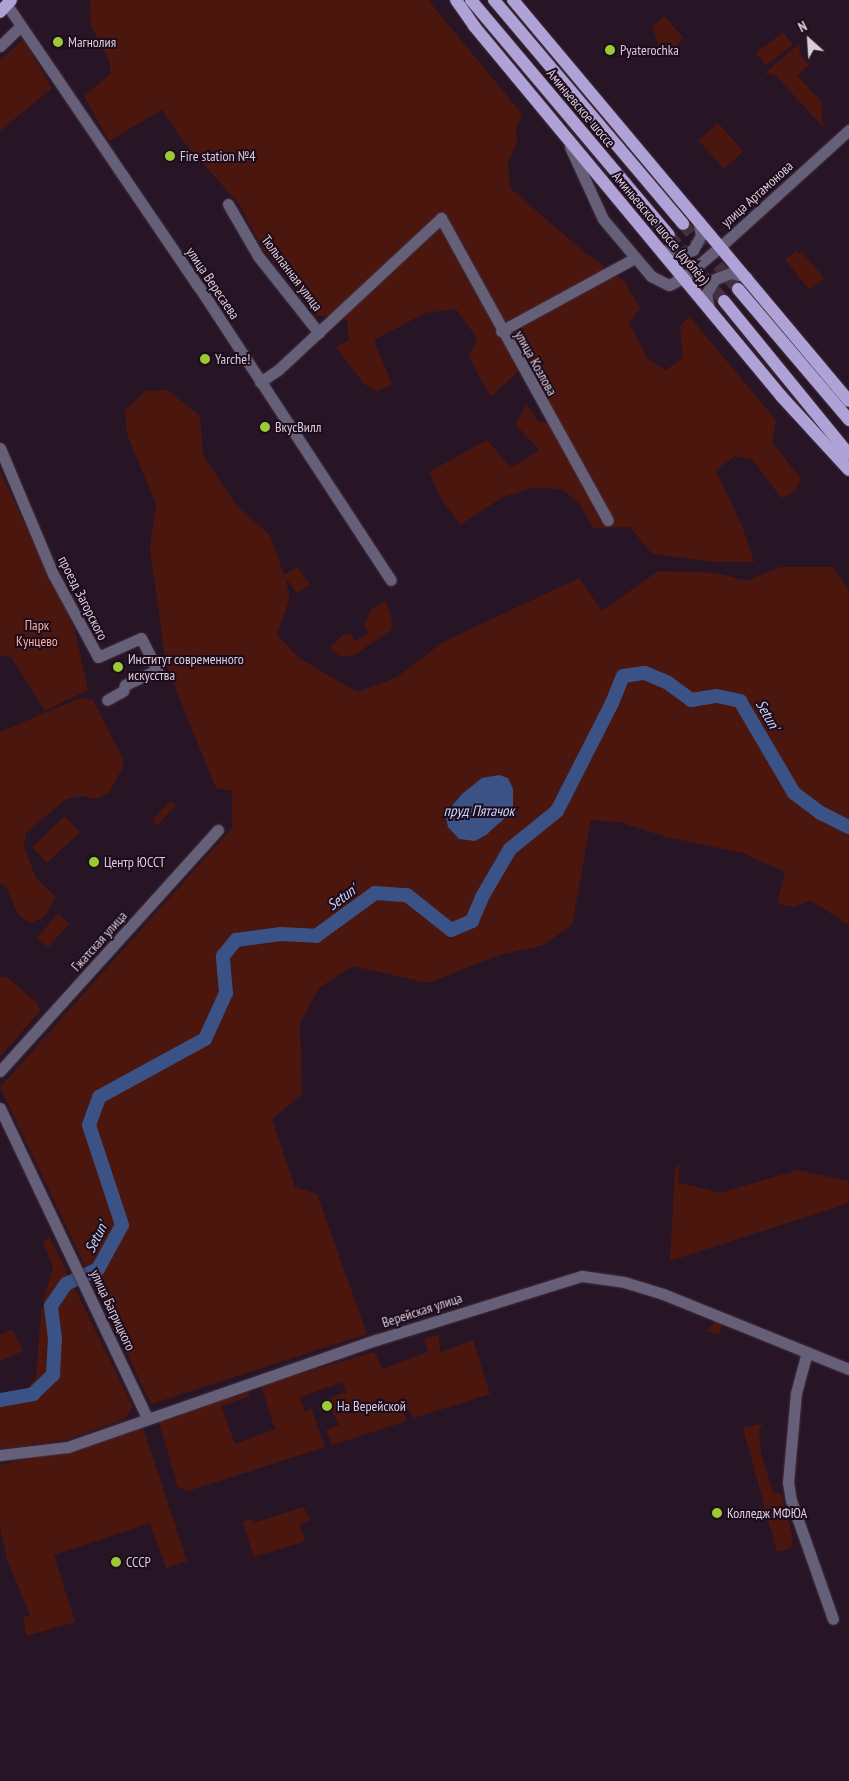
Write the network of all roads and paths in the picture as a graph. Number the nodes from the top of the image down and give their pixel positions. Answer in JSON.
{"nodes":[{"id":1,"x":449,"y":0,"type":"edge"},
{"id":2,"x":456,"y":0,"type":"edge"},
{"id":3,"x":471,"y":0,"type":"edge"},
{"id":4,"x":494,"y":0,"type":"edge"},
{"id":5,"x":513,"y":0,"type":"edge"},
{"id":6,"x":6,"y":5,"type":"edge"},
{"id":7,"x":474,"y":26,"type":"junction"},
{"id":8,"x":20,"y":27,"type":"junction"},
{"id":9,"x":0,"y":46,"type":"edge"},
{"id":10,"x":849,"y":130,"type":"edge"},
{"id":11,"x":561,"y":132,"type":"junction"},
{"id":12,"x":228,"y":204,"type":"dead end"},
{"id":13,"x":697,"y":217,"type":"junction"},
{"id":14,"x":683,"y":224,"type":"tunnel mouth"},
{"id":15,"x":669,"y":235,"type":"tunnel mouth"},
{"id":16,"x":721,"y":246,"type":"junction"},
{"id":17,"x":659,"y":248,"type":"junction"},
{"id":18,"x":635,"y":258,"type":"junction"},
{"id":19,"x":683,"y":278,"type":"junction"},
{"id":20,"x":748,"y":278,"type":"junction"},
{"id":21,"x":738,"y":289,"type":"tunnel mouth"},
{"id":22,"x":724,"y":301,"type":"tunnel mouth"},
{"id":23,"x":709,"y":309,"type":"junction"},
{"id":24,"x":501,"y":331,"type":"junction"},
{"id":25,"x":319,"y":333,"type":"junction"},
{"id":26,"x":260,"y":382,"type":"junction"},
{"id":27,"x":849,"y":401,"type":"edge"},
{"id":28,"x":849,"y":420,"type":"edge"},
{"id":29,"x":0,"y":448,"type":"edge"},
{"id":30,"x":849,"y":454,"type":"edge"},
{"id":31,"x":849,"y":470,"type":"edge"},
{"id":32,"x":608,"y":520,"type":"dead end"},
{"id":33,"x":391,"y":580,"type":"dead end"},
{"id":34,"x":107,"y":700,"type":"dead end"},
{"id":35,"x":218,"y":830,"type":"dead end"},
{"id":36,"x":0,"y":1072,"type":"edge"},
{"id":37,"x":0,"y":1108,"type":"edge"},
{"id":38,"x":807,"y":1352,"type":"junction"},
{"id":39,"x":849,"y":1369,"type":"edge"},
{"id":40,"x":147,"y":1417,"type":"junction"},
{"id":41,"x":0,"y":1455,"type":"edge"},
{"id":42,"x":833,"y":1619,"type":"dead end"}],
"edges":[{"from":1,"to":7,"type":"main road"},
{"from":2,"to":7,"type":"main road","name":"Аминьевское шоссе (дублёр)"},
{"from":3,"to":15,"type":"main road","name":"Аминьевское шоссе"},
{"from":4,"to":14,"type":"main road","name":"Аминьевское шоссе"},
{"from":5,"to":13,"type":"main road"},
{"from":6,"to":8,"type":"street","name":"улица Вересаева"},
{"from":7,"to":11,"type":"main road","name":"Аминьевское шоссе (дублёр)"},
{"from":8,"to":9,"type":"street"},
{"from":8,"to":26,"type":"street","name":"улица Вересаева"},
{"from":10,"to":16,"type":"street","name":"улица Артамонова"},
{"from":11,"to":17,"type":"main road","name":"Аминьевское шоссе (дублёр)"},
{"from":11,"to":18,"type":"street"},
{"from":12,"to":25,"type":"street","name":"Тюльпанная улица"},
{"from":13,"to":16,"type":"main road"},
{"from":13,"to":17,"type":"street"},
{"from":16,"to":19,"type":"street","name":"улица Артамонова"},
{"from":16,"to":20,"type":"main road"},
{"from":17,"to":19,"type":"main road","name":"Аминьевское шоссе (дублёр)"},
{"from":18,"to":19,"type":"street"},
{"from":18,"to":24,"type":"street"},
{"from":19,"to":23,"type":"main road","name":"Аминьевское шоссе (дублёр)"},
{"from":20,"to":23,"type":"street"},
{"from":20,"to":27,"type":"main road"},
{"from":21,"to":28,"type":"main road"},
{"from":22,"to":30,"type":"main road"},
{"from":23,"to":31,"type":"main road","name":"Аминьевское шоссе (дублёр)"},
{"from":24,"to":25,"type":"street","name":"улица Козлова"},
{"from":24,"to":32,"type":"street","name":"улица Козлова"},
{"from":25,"to":26,"type":"street"},
{"from":26,"to":33,"type":"street","name":"улица Вересаева"},
{"from":29,"to":34,"type":"street","name":"проезд Загорского"},
{"from":35,"to":36,"type":"street","name":"Гжатская улица"},
{"from":37,"to":40,"type":"street","name":"улица Багрицкого"},
{"from":38,"to":39,"type":"street","name":"Верейская улица"},
{"from":38,"to":40,"type":"street","name":"Верейская улица"},
{"from":38,"to":42,"type":"street"},
{"from":40,"to":41,"type":"street","name":"Верейская улица"}]}
